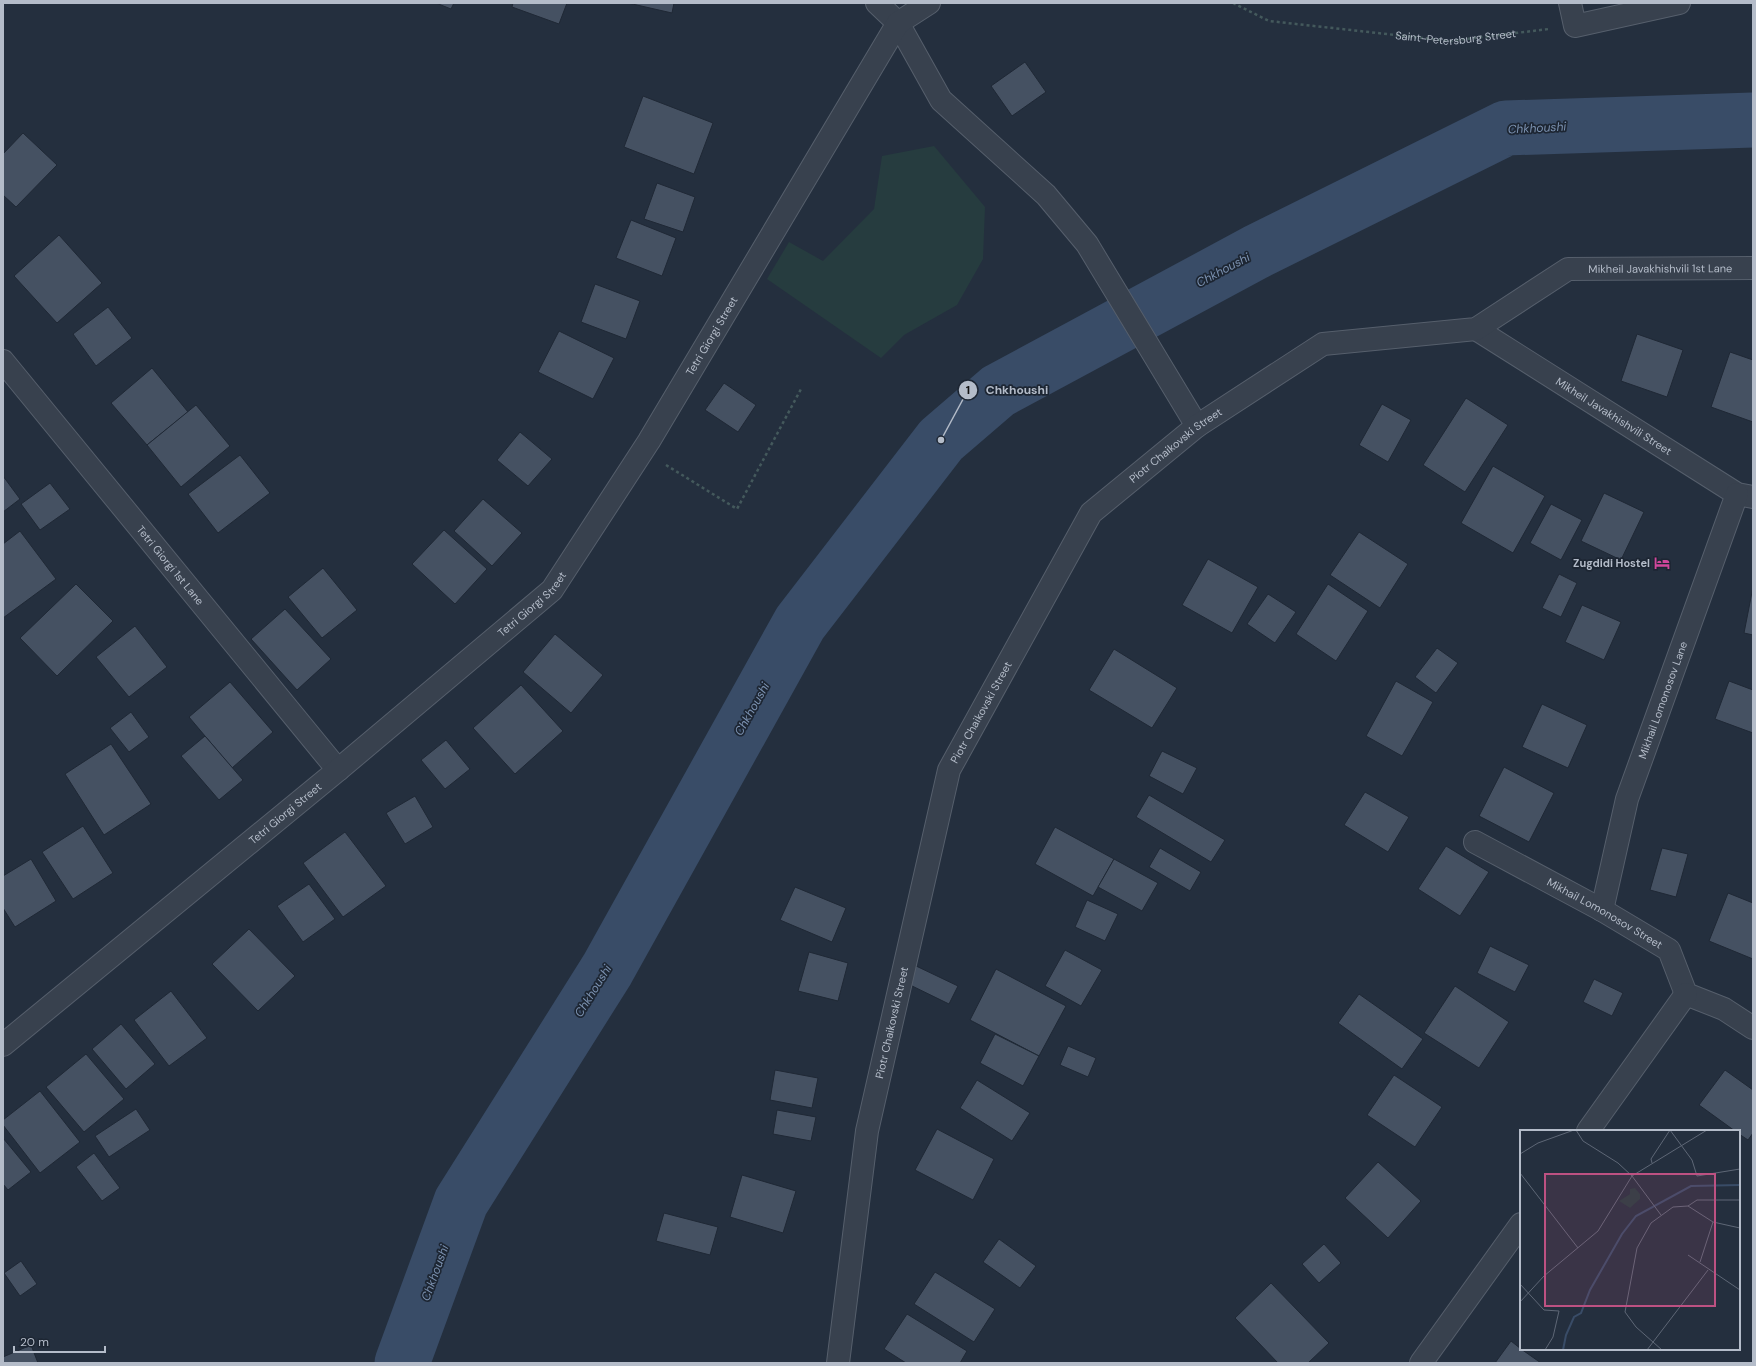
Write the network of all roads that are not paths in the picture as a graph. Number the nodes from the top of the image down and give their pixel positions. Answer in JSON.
{"nodes":[{"id":1,"x":877,"y":3,"type":"edge"},
{"id":2,"x":929,"y":3,"type":"edge"},
{"id":3,"x":1570,"y":3,"type":"edge"},
{"id":4,"x":1680,"y":3,"type":"edge"},
{"id":5,"x":898,"y":22,"type":"junction"},
{"id":6,"x":1753,"y":268,"type":"edge"},
{"id":7,"x":1476,"y":329,"type":"junction"},
{"id":8,"x":3,"y":361,"type":"edge"},
{"id":9,"x":1197,"y":426,"type":"junction"},
{"id":10,"x":1745,"y":496,"type":"edge"},
{"id":11,"x":338,"y":770,"type":"junction"},
{"id":12,"x":1476,"y":842,"type":"dead end"},
{"id":13,"x":1602,"y":910,"type":"junction"},
{"id":14,"x":1686,"y":994,"type":"junction"},
{"id":15,"x":1753,"y":1028,"type":"edge"},
{"id":16,"x":3,"y":1046,"type":"edge"},
{"id":17,"x":1589,"y":1130,"type":"edge"},
{"id":18,"x":1520,"y":1225,"type":"edge"},
{"id":19,"x":838,"y":1363,"type":"edge"},
{"id":20,"x":1421,"y":1363,"type":"edge"}],
"edges":[{"from":1,"to":5,"type":"street"},
{"from":2,"to":5,"type":"street"},
{"from":3,"to":4,"type":"street"},
{"from":5,"to":9,"type":"street"},
{"from":5,"to":11,"type":"street","name":"Tetri Giorgi Street"},
{"from":6,"to":7,"type":"street","name":"Mikheil Javakhishvili 1st Lane"},
{"from":7,"to":9,"type":"street","name":"Piotr Chaikovski Street"},
{"from":7,"to":10,"type":"street","name":"Mikheil Javakhishvili Street"},
{"from":8,"to":11,"type":"street","name":"Tetri Giorgi 1st Lane"},
{"from":9,"to":19,"type":"street","name":"Piotr Chaikovski Street"},
{"from":10,"to":13,"type":"street","name":"Mikhail Lomonosov Lane"},
{"from":11,"to":16,"type":"street","name":"Tetri Giorgi Street"},
{"from":12,"to":13,"type":"street","name":"Mikhail Lomonosov Street"},
{"from":13,"to":14,"type":"street","name":"Mikhail Lomonosov Street"},
{"from":14,"to":15,"type":"street"},
{"from":14,"to":17,"type":"street"},
{"from":18,"to":20,"type":"street"}]}
